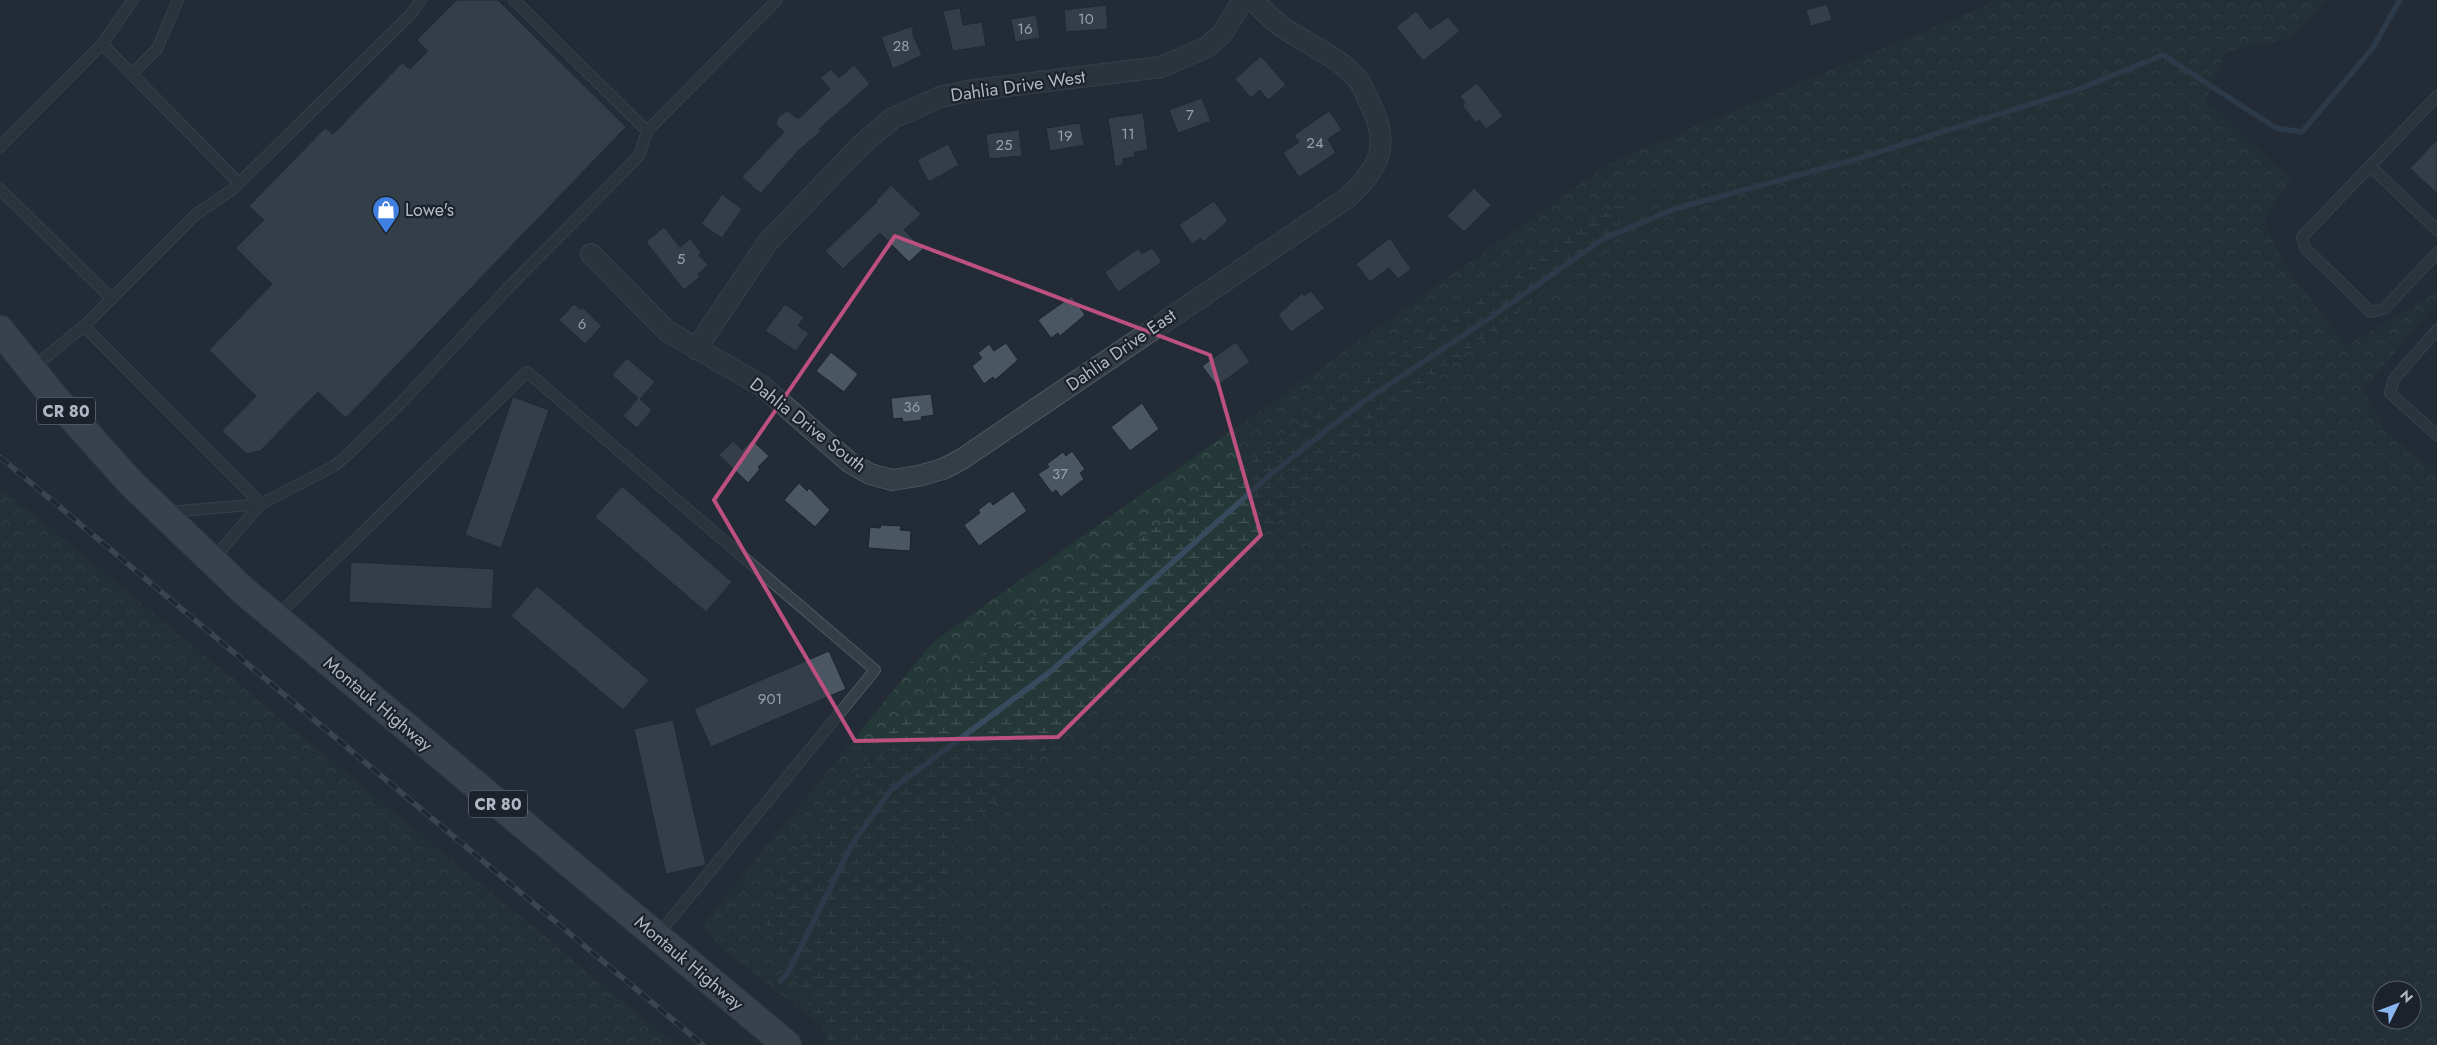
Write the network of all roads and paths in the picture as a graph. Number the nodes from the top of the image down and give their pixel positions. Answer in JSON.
{"nodes":[{"id":1,"x":132,"y":0,"type":"edge"},
{"id":2,"x":178,"y":0,"type":"edge"},
{"id":3,"x":421,"y":0,"type":"edge"},
{"id":4,"x":514,"y":0,"type":"edge"},
{"id":5,"x":777,"y":0,"type":"edge"},
{"id":6,"x":1243,"y":0,"type":"edge"},
{"id":7,"x":1253,"y":0,"type":"edge"},
{"id":8,"x":102,"y":44,"type":"junction"},
{"id":9,"x":132,"y":74,"type":"junction"},
{"id":10,"x":2437,"y":96,"type":"edge"},
{"id":11,"x":648,"y":131,"type":"junction"},
{"id":12,"x":0,"y":147,"type":"edge"},
{"id":13,"x":2370,"y":166,"type":"junction"},
{"id":14,"x":239,"y":183,"type":"junction"},
{"id":15,"x":0,"y":188,"type":"edge"},
{"id":16,"x":2437,"y":230,"type":"edge"},
{"id":17,"x":2437,"y":253,"type":"edge"},
{"id":18,"x":591,"y":254,"type":"dead end"},
{"id":19,"x":112,"y":299,"type":"junction"},
{"id":20,"x":84,"y":326,"type":"junction"},
{"id":21,"x":0,"y":330,"type":"edge"},
{"id":22,"x":2437,"y":330,"type":"edge"},
{"id":23,"x":696,"y":349,"type":"junction"},
{"id":24,"x":31,"y":369,"type":"junction"},
{"id":25,"x":2437,"y":436,"type":"edge"},
{"id":26,"x":918,"y":476,"type":"joint"},
{"id":27,"x":260,"y":504,"type":"junction"},
{"id":28,"x":160,"y":513,"type":"junction"},
{"id":29,"x":211,"y":561,"type":"junction"},
{"id":30,"x":275,"y":618,"type":"junction"},
{"id":31,"x":656,"y":936,"type":"junction"},
{"id":32,"x":786,"y":1045,"type":"edge"}],
"edges":[{"from":1,"to":8,"type":"lane"},
{"from":2,"to":9,"type":"lane"},
{"from":3,"to":14,"type":"lane"},
{"from":4,"to":11,"type":"lane"},
{"from":5,"to":11,"type":"lane"},
{"from":6,"to":23,"type":"street","name":"Dahlia Drive West"},
{"from":7,"to":26,"type":"street","name":"Dahlia Drive East"},
{"from":8,"to":9,"type":"lane"},
{"from":8,"to":12,"type":"lane"},
{"from":9,"to":14,"type":"lane"},
{"from":10,"to":13,"type":"lane"},
{"from":11,"to":27,"type":"lane"},
{"from":13,"to":16,"type":"lane"},
{"from":13,"to":17,"type":"lane"},
{"from":14,"to":19,"type":"lane"},
{"from":15,"to":19,"type":"lane"},
{"from":18,"to":23,"type":"street","name":"Dahlia Drive South"},
{"from":19,"to":20,"type":"lane"},
{"from":20,"to":24,"type":"lane"},
{"from":20,"to":27,"type":"lane"},
{"from":21,"to":24,"type":"main road","name":"Montauk Highway","number":"CR 80"},
{"from":22,"to":25,"type":"lane"},
{"from":23,"to":26,"type":"street","name":"Dahlia Drive South"},
{"from":24,"to":28,"type":"main road","name":"Montauk Highway","number":"CR 80"},
{"from":27,"to":28,"type":"lane"},
{"from":27,"to":29,"type":"lane"},
{"from":28,"to":29,"type":"main road","name":"Montauk Highway","number":"CR 80"},
{"from":29,"to":30,"type":"main road","name":"Montauk Highway","number":"CR 80"},
{"from":30,"to":31,"type":"main road","name":"Montauk Highway","number":"CR 80"},
{"from":30,"to":31,"type":"lane"},
{"from":31,"to":32,"type":"main road","name":"Montauk Highway","number":"CR 80"}]}
